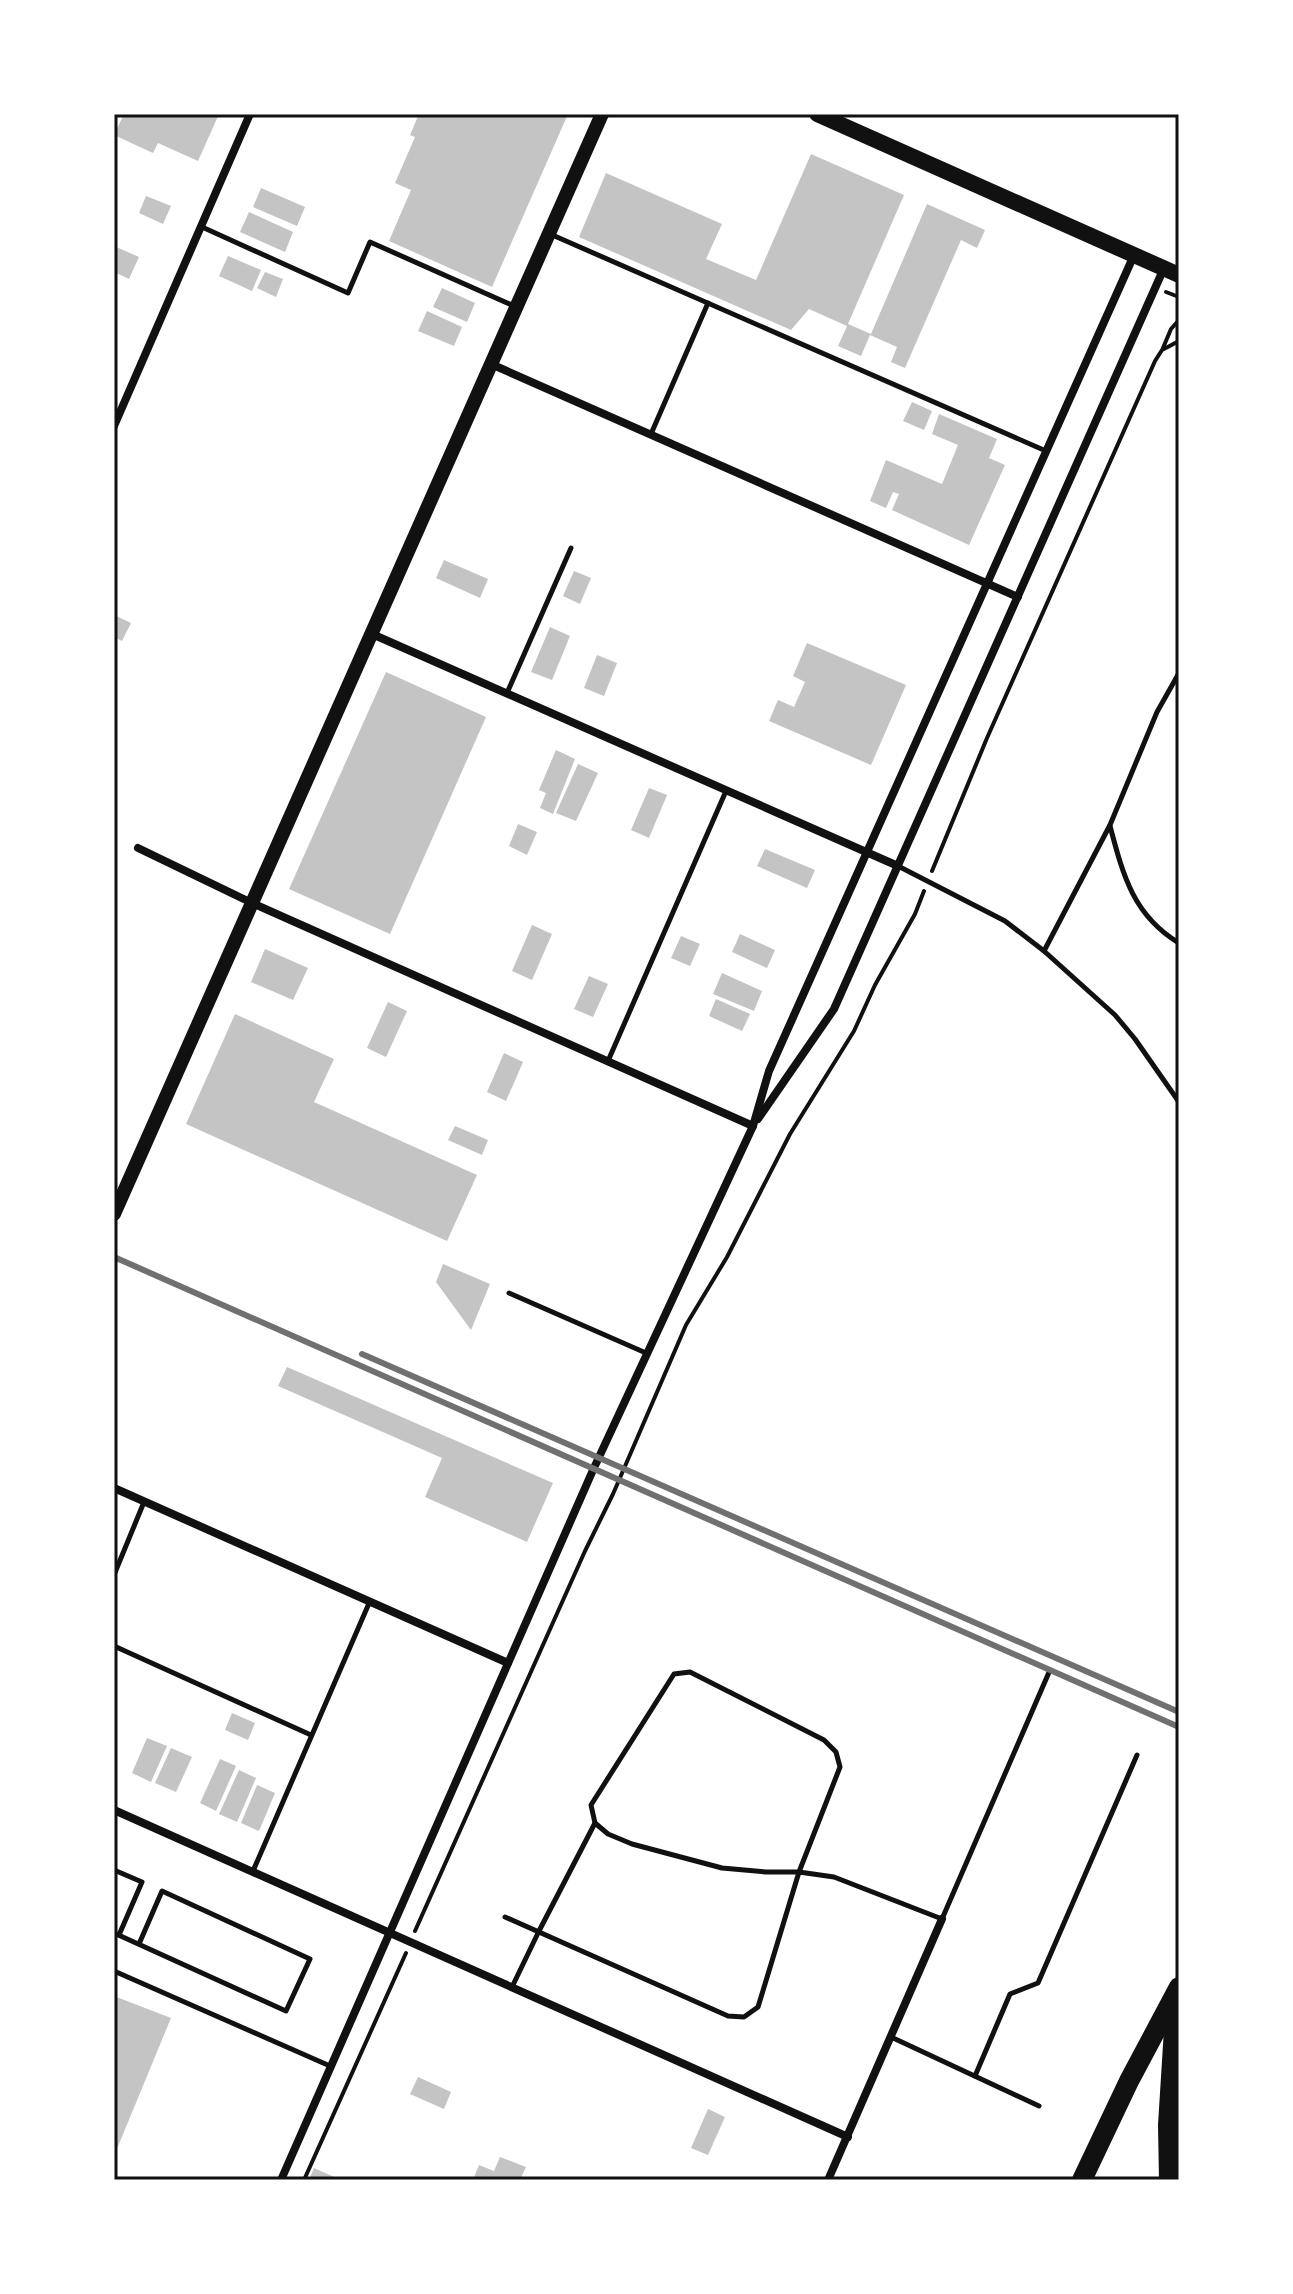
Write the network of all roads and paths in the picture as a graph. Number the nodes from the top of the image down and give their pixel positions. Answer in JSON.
{"nodes":[{"id":1,"x":250,"y":114,"type":"edge"},
{"id":2,"x":602,"y":114,"type":"edge"},
{"id":3,"x":817,"y":114,"type":"edge"},
{"id":4,"x":201,"y":226,"type":"junction"},
{"id":5,"x":549,"y":233,"type":"junction"},
{"id":6,"x":1134,"y":255,"type":"junction"},
{"id":7,"x":1172,"y":271,"type":"edge"},
{"id":8,"x":708,"y":303,"type":"junction"},
{"id":9,"x":517,"y":307,"type":"junction"},
{"id":10,"x":1179,"y":320,"type":"edge"},
{"id":11,"x":1179,"y":341,"type":"edge"},
{"id":12,"x":1162,"y":350,"type":"junction"},
{"id":13,"x":491,"y":364,"type":"junction"},
{"id":14,"x":114,"y":426,"type":"edge"},
{"id":15,"x":651,"y":434,"type":"junction"},
{"id":16,"x":1046,"y":451,"type":"junction"},
{"id":17,"x":571,"y":548,"type":"dead end"},
{"id":18,"x":987,"y":583,"type":"junction"},
{"id":19,"x":1018,"y":597,"type":"junction"},
{"id":20,"x":372,"y":634,"type":"junction"},
{"id":21,"x":1179,"y":673,"type":"edge"},
{"id":22,"x":507,"y":694,"type":"junction"},
{"id":23,"x":726,"y":791,"type":"junction"},
{"id":24,"x":1110,"y":825,"type":"junction"},
{"id":25,"x":138,"y":848,"type":"dead end"},
{"id":26,"x":868,"y":853,"type":"junction"},
{"id":27,"x":898,"y":866,"type":"junction"},
{"id":28,"x":928,"y":882,"type":"junction"},
{"id":29,"x":252,"y":903,"type":"junction"},
{"id":30,"x":1179,"y":943,"type":"edge"},
{"id":31,"x":1044,"y":951,"type":"junction"},
{"id":32,"x":608,"y":1061,"type":"junction"},
{"id":33,"x":1179,"y":1102,"type":"edge"},
{"id":34,"x":753,"y":1126,"type":"junction"},
{"id":35,"x":114,"y":1214,"type":"edge"},
{"id":36,"x":509,"y":1293,"type":"dead end"},
{"id":37,"x":646,"y":1353,"type":"junction"},
{"id":38,"x":114,"y":1488,"type":"edge"},
{"id":39,"x":144,"y":1501,"type":"junction"},
{"id":40,"x":114,"y":1575,"type":"edge"},
{"id":41,"x":370,"y":1601,"type":"junction"},
{"id":42,"x":114,"y":1646,"type":"edge"},
{"id":43,"x":508,"y":1663,"type":"junction"},
{"id":44,"x":1050,"y":1670,"type":"dead end"},
{"id":45,"x":311,"y":1735,"type":"junction"},
{"id":46,"x":1137,"y":1755,"type":"dead end"},
{"id":47,"x":114,"y":1810,"type":"edge"},
{"id":48,"x":595,"y":1823,"type":"junction"},
{"id":49,"x":114,"y":1870,"type":"edge"},
{"id":50,"x":252,"y":1872,"type":"junction"},
{"id":51,"x":799,"y":1872,"type":"junction"},
{"id":52,"x":505,"y":1917,"type":"dead end"},
{"id":53,"x":942,"y":1919,"type":"junction"},
{"id":54,"x":539,"y":1931,"type":"junction"},
{"id":55,"x":389,"y":1933,"type":"junction"},
{"id":56,"x":116,"y":1934,"type":"edge"},
{"id":57,"x":410,"y":1942,"type":"junction"},
{"id":58,"x":139,"y":1944,"type":"junction"},
{"id":59,"x":114,"y":1971,"type":"edge"},
{"id":60,"x":512,"y":1987,"type":"junction"},
{"id":61,"x":1178,"y":1990,"type":"edge"},
{"id":62,"x":891,"y":2037,"type":"junction"},
{"id":63,"x":330,"y":2066,"type":"junction"},
{"id":64,"x":975,"y":2076,"type":"junction"},
{"id":65,"x":1039,"y":2106,"type":"dead end"},
{"id":66,"x":848,"y":2137,"type":"junction"},
{"id":67,"x":281,"y":2180,"type":"edge"},
{"id":68,"x":304,"y":2180,"type":"edge"},
{"id":69,"x":828,"y":2180,"type":"edge"},
{"id":70,"x":1082,"y":2180,"type":"edge"},
{"id":71,"x":1169,"y":2180,"type":"edge"}],
"edges":[{"from":1,"to":4,"type":"street"},
{"from":2,"to":5,"type":"street"},
{"from":3,"to":6,"type":"main road"},
{"from":4,"to":9,"type":"lane"},
{"from":4,"to":14,"type":"street"},
{"from":5,"to":8,"type":"lane"},
{"from":5,"to":9,"type":"street"},
{"from":6,"to":7,"type":"main road"},
{"from":6,"to":16,"type":"street"},
{"from":7,"to":19,"type":"street"},
{"from":8,"to":15,"type":"lane"},
{"from":8,"to":16,"type":"lane"},
{"from":9,"to":13,"type":"street"},
{"from":10,"to":12,"type":"path"},
{"from":11,"to":12,"type":"path"},
{"from":12,"to":28,"type":"path"},
{"from":13,"to":15,"type":"street"},
{"from":13,"to":20,"type":"street"},
{"from":15,"to":18,"type":"street"},
{"from":16,"to":18,"type":"street"},
{"from":17,"to":22,"type":"lane"},
{"from":18,"to":19,"type":"street"},
{"from":18,"to":26,"type":"street"},
{"from":19,"to":27,"type":"street"},
{"from":20,"to":22,"type":"street"},
{"from":20,"to":29,"type":"street"},
{"from":21,"to":24,"type":"lane"},
{"from":22,"to":23,"type":"street"},
{"from":23,"to":26,"type":"street"},
{"from":23,"to":32,"type":"lane"},
{"from":24,"to":30,"type":"lane"},
{"from":24,"to":31,"type":"lane"},
{"from":25,"to":29,"type":"street"},
{"from":26,"to":27,"type":"street"},
{"from":26,"to":34,"type":"street"},
{"from":27,"to":28,"type":"lane"},
{"from":27,"to":34,"type":"street"},
{"from":28,"to":31,"type":"lane"},
{"from":28,"to":57,"type":"path"},
{"from":29,"to":32,"type":"street"},
{"from":29,"to":35,"type":"street"},
{"from":31,"to":33,"type":"lane"},
{"from":32,"to":34,"type":"street"},
{"from":34,"to":37,"type":"street"},
{"from":36,"to":37,"type":"lane"},
{"from":37,"to":43,"type":"street"},
{"from":38,"to":39,"type":"street"},
{"from":39,"to":40,"type":"lane"},
{"from":39,"to":41,"type":"street"},
{"from":41,"to":43,"type":"street"},
{"from":41,"to":45,"type":"lane"},
{"from":42,"to":45,"type":"lane"},
{"from":43,"to":55,"type":"street"},
{"from":44,"to":53,"type":"lane"},
{"from":45,"to":50,"type":"lane"},
{"from":46,"to":64,"type":"lane"},
{"from":47,"to":50,"type":"street"},
{"from":48,"to":51,"type":"lane"},
{"from":48,"to":51,"type":"lane"},
{"from":48,"to":54,"type":"lane"},
{"from":49,"to":56,"type":"lane"},
{"from":50,"to":55,"type":"street"},
{"from":51,"to":53,"type":"lane"},
{"from":51,"to":54,"type":"lane"},
{"from":52,"to":54,"type":"lane"},
{"from":53,"to":62,"type":"street"},
{"from":54,"to":60,"type":"lane"},
{"from":55,"to":57,"type":"street"},
{"from":55,"to":63,"type":"street"},
{"from":56,"to":58,"type":"lane"},
{"from":57,"to":60,"type":"street"},
{"from":57,"to":68,"type":"path"},
{"from":58,"to":58,"type":"lane"},
{"from":59,"to":63,"type":"lane"},
{"from":60,"to":66,"type":"street"},
{"from":61,"to":70,"type":"highway"},
{"from":61,"to":71,"type":"highway"},
{"from":62,"to":64,"type":"lane"},
{"from":62,"to":66,"type":"street"},
{"from":63,"to":67,"type":"street"},
{"from":64,"to":65,"type":"lane"},
{"from":66,"to":69,"type":"street"}]}
